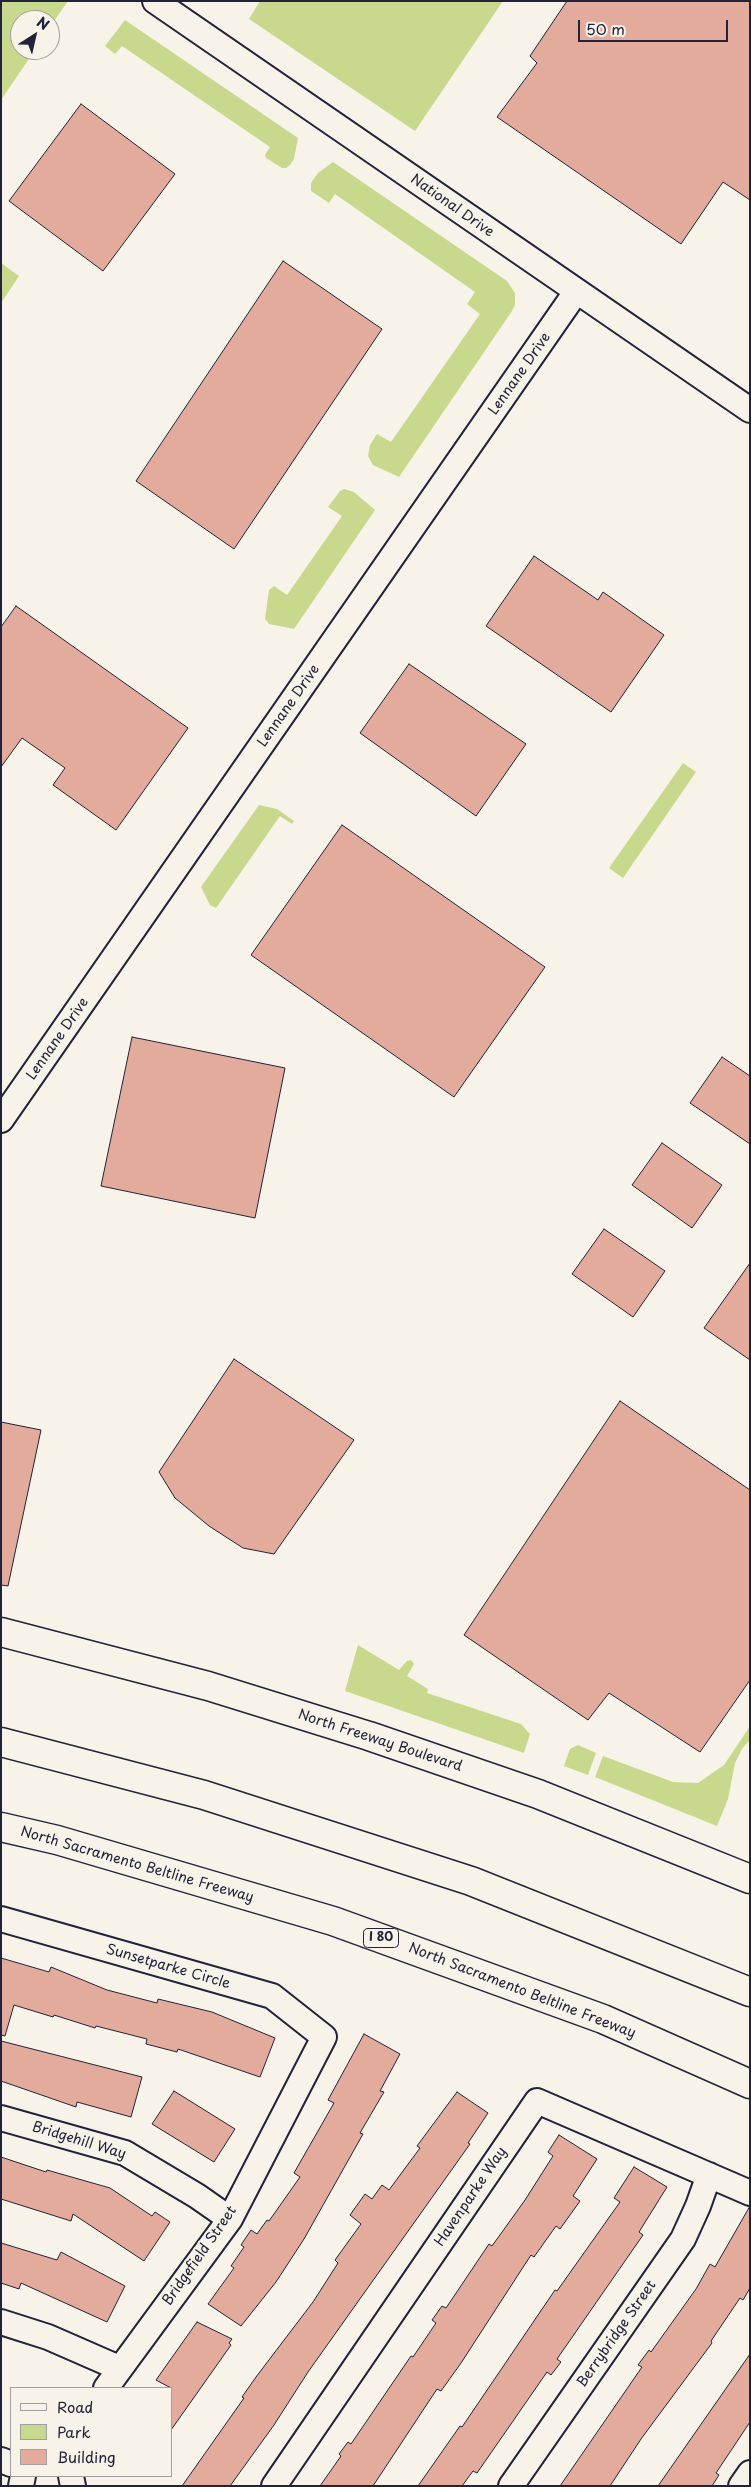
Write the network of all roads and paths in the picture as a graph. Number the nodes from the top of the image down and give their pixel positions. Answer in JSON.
{"nodes":[{"id":1,"x":155,"y":1,"type":"edge"},
{"id":2,"x":576,"y":292,"type":"junction"},
{"id":3,"x":750,"y":410,"type":"edge"},
{"id":4,"x":1,"y":1120,"type":"edge"},
{"id":5,"x":1,"y":1632,"type":"edge"},
{"id":6,"x":1,"y":1742,"type":"edge"},
{"id":7,"x":1,"y":1827,"type":"edge"},
{"id":8,"x":750,"y":1879,"type":"edge"},
{"id":9,"x":1,"y":1919,"type":"edge"},
{"id":10,"x":750,"y":1992,"type":"edge"},
{"id":11,"x":324,"y":2037,"type":"joint"},
{"id":12,"x":750,"y":2084,"type":"edge"},
{"id":13,"x":1,"y":2118,"type":"edge"},
{"id":14,"x":708,"y":2175,"type":"junction"},
{"id":15,"x":750,"y":2193,"type":"edge"},
{"id":16,"x":230,"y":2219,"type":"junction"},
{"id":17,"x":1,"y":2322,"type":"edge"},
{"id":18,"x":119,"y":2368,"type":"junction"},
{"id":19,"x":107,"y":2387,"type":"edge"},
{"id":20,"x":750,"y":2473,"type":"edge"},
{"id":21,"x":274,"y":2486,"type":"edge"},
{"id":22,"x":511,"y":2486,"type":"edge"},
{"id":23,"x":741,"y":2486,"type":"edge"}],
"edges":[{"from":1,"to":2,"type":"street","name":"National Drive"},
{"from":2,"to":3,"type":"street","name":"National Drive"},
{"from":2,"to":4,"type":"street","name":"Lennane Drive"},
{"from":5,"to":8,"type":"main road","name":"North Freeway Boulevard"},
{"from":6,"to":10,"type":"main road"},
{"from":7,"to":12,"type":"main road","name":"North Sacramento Beltline Freeway","number":"I 80"},
{"from":9,"to":11,"type":"street","name":"Sunsetparke Circle"},
{"from":11,"to":16,"type":"street","name":"Bridgefield Street"},
{"from":13,"to":16,"type":"street","name":"Bridgehill Way"},
{"from":14,"to":15,"type":"street","name":"Havenparke Way"},
{"from":14,"to":21,"type":"street","name":"Havenparke Way"},
{"from":14,"to":22,"type":"street","name":"Berrybridge Street"},
{"from":16,"to":18,"type":"street","name":"Bridgefield Street"},
{"from":17,"to":18,"type":"street"},
{"from":18,"to":19,"type":"street","name":"Bridgefield Street"},
{"from":20,"to":23,"type":"street"}]}
